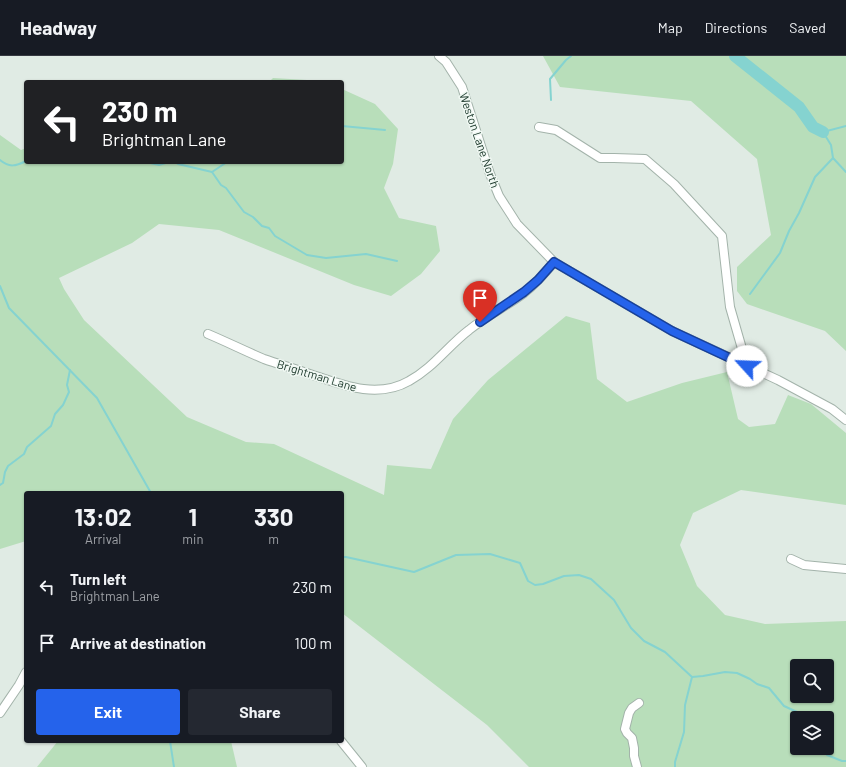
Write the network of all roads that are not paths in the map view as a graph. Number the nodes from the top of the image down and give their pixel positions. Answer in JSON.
{"nodes":[{"id":1,"x":439,"y":56,"type":"edge"},
{"id":2,"x":539,"y":127,"type":"dead end"},
{"id":3,"x":554,"y":262,"type":"junction"},
{"id":4,"x":208,"y":334,"type":"dead end"},
{"id":5,"x":747,"y":366,"type":"junction"},
{"id":6,"x":846,"y":420,"type":"edge"},
{"id":7,"x":791,"y":559,"type":"dead end"},
{"id":8,"x":846,"y":569,"type":"edge"},
{"id":9,"x":24,"y":676,"type":"edge"},
{"id":10,"x":639,"y":703,"type":"dead end"},
{"id":11,"x":0,"y":713,"type":"edge"},
{"id":12,"x":343,"y":743,"type":"edge"},
{"id":13,"x":362,"y":767,"type":"edge"},
{"id":14,"x":637,"y":767,"type":"edge"}],
"edges":[{"from":1,"to":3,"type":"street","name":"Weston Lane North"},
{"from":2,"to":5,"type":"street"},
{"from":3,"to":4,"type":"street","name":"Brightman Lane"},
{"from":3,"to":5,"type":"street","name":"Weston Lane North"},
{"from":5,"to":6,"type":"street","name":"Weston Lane North"},
{"from":7,"to":8,"type":"street"},
{"from":9,"to":11,"type":"street"},
{"from":10,"to":14,"type":"street"},
{"from":12,"to":13,"type":"street"}]}
